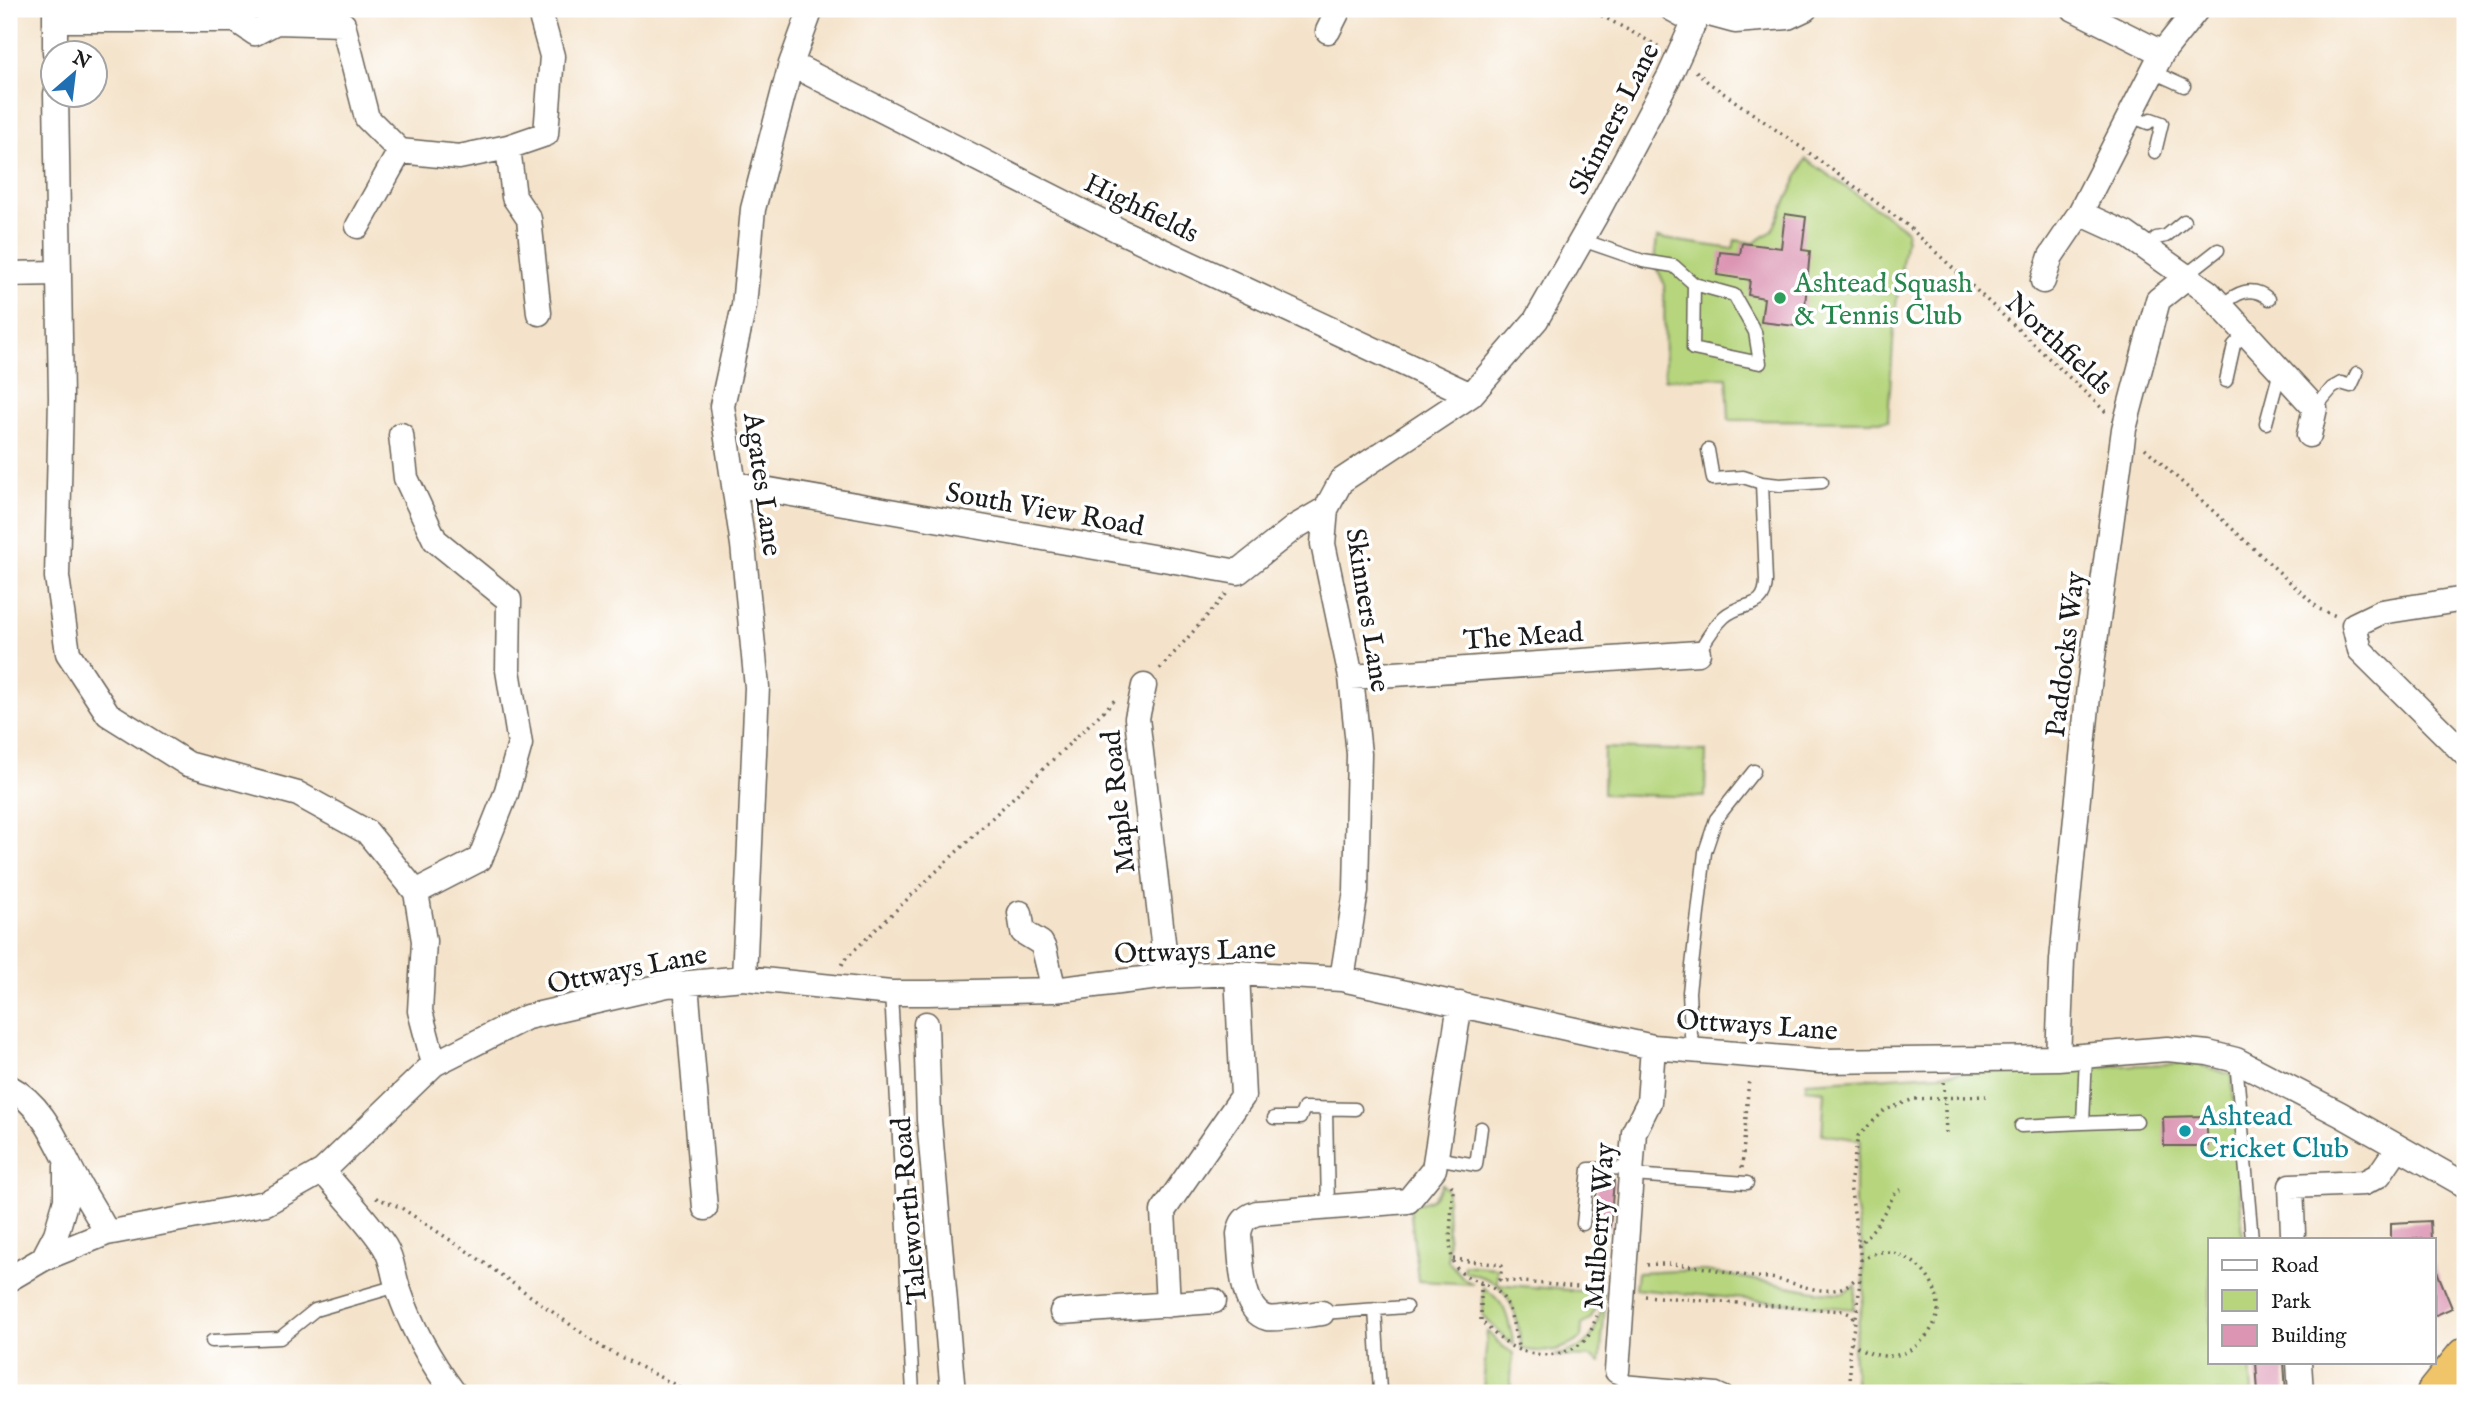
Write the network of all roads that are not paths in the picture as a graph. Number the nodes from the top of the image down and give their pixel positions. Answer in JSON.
{"nodes":[{"id":1,"x":539,"y":9,"type":"edge"},
{"id":2,"x":811,"y":9,"type":"edge"},
{"id":3,"x":1672,"y":9,"type":"edge"},
{"id":4,"x":1805,"y":9,"type":"edge"},
{"id":5,"x":2074,"y":9,"type":"edge"},
{"id":6,"x":2197,"y":9,"type":"edge"},
{"id":7,"x":55,"y":14,"type":"edge"},
{"id":8,"x":1698,"y":14,"type":"edge"},
{"id":9,"x":244,"y":15,"type":"edge"},
{"id":10,"x":269,"y":15,"type":"edge"},
{"id":11,"x":55,"y":38,"type":"edge"},
{"id":12,"x":2158,"y":62,"type":"junction"},
{"id":13,"x":792,"y":64,"type":"junction"},
{"id":14,"x":2184,"y":86,"type":"dead end"},
{"id":15,"x":56,"y":108,"type":"edge"},
{"id":16,"x":2130,"y":116,"type":"junction"},
{"id":17,"x":508,"y":147,"type":"junction"},
{"id":18,"x":400,"y":151,"type":"junction"},
{"id":19,"x":2155,"y":152,"type":"dead end"},
{"id":20,"x":2080,"y":213,"type":"junction"},
{"id":21,"x":2184,"y":221,"type":"dead end"},
{"id":22,"x":358,"y":226,"type":"dead end"},
{"id":23,"x":1581,"y":240,"type":"junction"},
{"id":24,"x":2149,"y":249,"type":"junction"},
{"id":25,"x":2218,"y":250,"type":"dead end"},
{"id":26,"x":57,"y":273,"type":"junction"},
{"id":27,"x":9,"y":274,"type":"edge"},
{"id":28,"x":2187,"y":275,"type":"junction"},
{"id":29,"x":2043,"y":281,"type":"dead end"},
{"id":30,"x":1695,"y":284,"type":"junction"},
{"id":31,"x":2269,"y":299,"type":"dead end"},
{"id":32,"x":2221,"y":306,"type":"junction"},
{"id":33,"x":539,"y":313,"type":"dead end"},
{"id":34,"x":2245,"y":333,"type":"junction"},
{"id":35,"x":2280,"y":370,"type":"junction"},
{"id":36,"x":2357,"y":373,"type":"dead end"},
{"id":37,"x":2225,"y":381,"type":"dead end"},
{"id":38,"x":1471,"y":394,"type":"junction"},
{"id":39,"x":2315,"y":408,"type":"junction"},
{"id":40,"x":2266,"y":423,"type":"dead end"},
{"id":41,"x":401,"y":435,"type":"dead end"},
{"id":42,"x":2309,"y":435,"type":"dead end"},
{"id":43,"x":1708,"y":450,"type":"dead end"},
{"id":44,"x":1822,"y":482,"type":"dead end"},
{"id":45,"x":1762,"y":483,"type":"junction"},
{"id":46,"x":736,"y":484,"type":"junction"},
{"id":47,"x":1326,"y":509,"type":"junction"},
{"id":48,"x":2465,"y":599,"type":"edge"},
{"id":49,"x":1698,"y":653,"type":"joint"},
{"id":50,"x":1351,"y":677,"type":"junction"},
{"id":51,"x":1144,"y":686,"type":"road end"},
{"id":52,"x":2465,"y":754,"type":"edge"},
{"id":53,"x":1754,"y":771,"type":"dead end"},
{"id":54,"x":416,"y":892,"type":"junction"},
{"id":55,"x":1020,"y":913,"type":"dead end"},
{"id":56,"x":1237,"y":973,"type":"junction"},
{"id":57,"x":1167,"y":976,"type":"junction"},
{"id":58,"x":744,"y":978,"type":"junction"},
{"id":59,"x":1342,"y":979,"type":"junction"},
{"id":60,"x":686,"y":984,"type":"junction"},
{"id":61,"x":1054,"y":990,"type":"junction"},
{"id":62,"x":891,"y":993,"type":"junction"},
{"id":63,"x":1460,"y":1004,"type":"junction"},
{"id":64,"x":926,"y":1024,"type":"dead end"},
{"id":65,"x":1653,"y":1046,"type":"junction"},
{"id":66,"x":1696,"y":1050,"type":"junction"},
{"id":67,"x":2085,"y":1056,"type":"junction"},
{"id":68,"x":2058,"y":1058,"type":"junction"},
{"id":69,"x":2236,"y":1060,"type":"junction"},
{"id":70,"x":434,"y":1064,"type":"junction"},
{"id":71,"x":9,"y":1087,"type":"edge"},
{"id":72,"x":1326,"y":1109,"type":"junction"},
{"id":73,"x":1355,"y":1109,"type":"dead end"},
{"id":74,"x":1274,"y":1118,"type":"dead end"},
{"id":75,"x":2137,"y":1121,"type":"dead end"},
{"id":76,"x":2083,"y":1123,"type":"junction"},
{"id":77,"x":2021,"y":1126,"type":"dead end"},
{"id":78,"x":1481,"y":1128,"type":"dead end"},
{"id":79,"x":2398,"y":1147,"type":"junction"},
{"id":80,"x":66,"y":1159,"type":"junction"},
{"id":81,"x":1435,"y":1164,"type":"junction"},
{"id":82,"x":1632,"y":1172,"type":"junction"},
{"id":83,"x":327,"y":1176,"type":"junction"},
{"id":84,"x":1744,"y":1183,"type":"road end"},
{"id":85,"x":2465,"y":1185,"type":"edge"},
{"id":86,"x":705,"y":1208,"type":"dead end"},
{"id":87,"x":1328,"y":1208,"type":"junction"},
{"id":88,"x":1583,"y":1224,"type":"dead end"},
{"id":89,"x":107,"y":1233,"type":"junction"},
{"id":90,"x":2293,"y":1233,"type":"dead end"},
{"id":91,"x":2252,"y":1238,"type":"edge"},
{"id":92,"x":43,"y":1259,"type":"junction"},
{"id":93,"x":9,"y":1279,"type":"edge"},
{"id":94,"x":397,"y":1286,"type":"junction"},
{"id":95,"x":1214,"y":1301,"type":"dead end"},
{"id":96,"x":1168,"y":1305,"type":"junction"},
{"id":97,"x":1406,"y":1307,"type":"dead end"},
{"id":98,"x":1375,"y":1309,"type":"junction"},
{"id":99,"x":1062,"y":1312,"type":"dead end"},
{"id":100,"x":1322,"y":1313,"type":"joint"},
{"id":101,"x":212,"y":1341,"type":"dead end"},
{"id":102,"x":2465,"y":1357,"type":"edge"},
{"id":103,"x":2299,"y":1364,"type":"edge"},
{"id":104,"x":1620,"y":1382,"type":"edge"},
{"id":105,"x":1380,"y":1391,"type":"dead end"},
{"id":106,"x":454,"y":1393,"type":"edge"},
{"id":107,"x":914,"y":1393,"type":"edge"},
{"id":108,"x":953,"y":1393,"type":"edge"},
{"id":109,"x":1726,"y":1393,"type":"edge"},
{"id":110,"x":2301,"y":1393,"type":"edge"},
{"id":111,"x":2437,"y":1393,"type":"edge"}],
"edges":[{"from":1,"to":17,"type":"street"},
{"from":2,"to":13,"type":"street","name":"Agates Lane"},
{"from":3,"to":8,"type":"street"},
{"from":4,"to":8,"type":"street"},
{"from":5,"to":12,"type":"street"},
{"from":6,"to":12,"type":"street"},
{"from":7,"to":9,"type":"street"},
{"from":7,"to":11,"type":"street"},
{"from":8,"to":23,"type":"street","name":"Skinners Lane"},
{"from":9,"to":10,"type":"street"},
{"from":10,"to":18,"type":"street"},
{"from":12,"to":14,"type":"lane"},
{"from":12,"to":16,"type":"street"},
{"from":13,"to":38,"type":"street","name":"Highfields"},
{"from":13,"to":46,"type":"street","name":"Agates Lane"},
{"from":15,"to":26,"type":"street"},
{"from":16,"to":19,"type":"lane"},
{"from":16,"to":20,"type":"street"},
{"from":17,"to":18,"type":"street"},
{"from":17,"to":33,"type":"street"},
{"from":18,"to":22,"type":"street"},
{"from":20,"to":24,"type":"street"},
{"from":20,"to":29,"type":"street"},
{"from":21,"to":24,"type":"lane"},
{"from":23,"to":30,"type":"lane"},
{"from":23,"to":38,"type":"street","name":"Skinners Lane"},
{"from":24,"to":28,"type":"street"},
{"from":25,"to":28,"type":"lane"},
{"from":26,"to":27,"type":"street"},
{"from":26,"to":54,"type":"street"},
{"from":28,"to":32,"type":"street"},
{"from":28,"to":68,"type":"street","name":"Paddocks Way"},
{"from":30,"to":30,"type":"lane"},
{"from":31,"to":32,"type":"lane"},
{"from":32,"to":34,"type":"street"},
{"from":34,"to":35,"type":"street"},
{"from":34,"to":37,"type":"lane"},
{"from":35,"to":39,"type":"street"},
{"from":35,"to":40,"type":"lane"},
{"from":36,"to":39,"type":"lane"},
{"from":38,"to":47,"type":"street","name":"Skinners Lane"},
{"from":39,"to":42,"type":"street"},
{"from":41,"to":54,"type":"street"},
{"from":43,"to":45,"type":"lane"},
{"from":44,"to":45,"type":"lane"},
{"from":45,"to":49,"type":"lane"},
{"from":46,"to":47,"type":"street","name":"South View Road"},
{"from":46,"to":58,"type":"street","name":"Agates Lane"},
{"from":47,"to":50,"type":"street","name":"Skinners Lane"},
{"from":48,"to":52,"type":"street"},
{"from":49,"to":50,"type":"street","name":"The Mead"},
{"from":50,"to":59,"type":"street","name":"Skinners Lane"},
{"from":51,"to":57,"type":"street","name":"Maple Road"},
{"from":53,"to":66,"type":"lane"},
{"from":54,"to":70,"type":"street"},
{"from":55,"to":61,"type":"street"},
{"from":56,"to":57,"type":"street","name":"Ottways Lane"},
{"from":56,"to":59,"type":"street","name":"Ottways Lane"},
{"from":56,"to":96,"type":"street"},
{"from":57,"to":61,"type":"street","name":"Ottways Lane"},
{"from":58,"to":60,"type":"street","name":"Ottways Lane"},
{"from":58,"to":62,"type":"street","name":"Ottways Lane"},
{"from":59,"to":63,"type":"street","name":"Ottways Lane"},
{"from":60,"to":70,"type":"street","name":"Ottways Lane"},
{"from":60,"to":86,"type":"street"},
{"from":61,"to":62,"type":"street","name":"Ottways Lane"},
{"from":62,"to":107,"type":"lane"},
{"from":63,"to":65,"type":"street","name":"Ottways Lane"},
{"from":63,"to":81,"type":"street"},
{"from":64,"to":108,"type":"street","name":"Taleworth Road"},
{"from":65,"to":66,"type":"street","name":"Ottways Lane"},
{"from":65,"to":82,"type":"street","name":"Mulberry Way"},
{"from":66,"to":68,"type":"street","name":"Ottways Lane"},
{"from":67,"to":68,"type":"street","name":"Ottways Lane"},
{"from":67,"to":69,"type":"street","name":"Ottways Lane"},
{"from":67,"to":76,"type":"lane"},
{"from":69,"to":79,"type":"street","name":"Ottways Lane"},
{"from":69,"to":91,"type":"lane"},
{"from":70,"to":83,"type":"street","name":"Ottways Lane"},
{"from":71,"to":80,"type":"street"},
{"from":72,"to":73,"type":"lane"},
{"from":72,"to":74,"type":"lane"},
{"from":72,"to":87,"type":"lane"},
{"from":75,"to":76,"type":"lane"},
{"from":76,"to":77,"type":"lane"},
{"from":78,"to":81,"type":"lane"},
{"from":79,"to":85,"type":"street","name":"Ottways Lane"},
{"from":79,"to":90,"type":"street"},
{"from":80,"to":89,"type":"street"},
{"from":80,"to":92,"type":"street"},
{"from":81,"to":87,"type":"street"},
{"from":82,"to":84,"type":"lane"},
{"from":82,"to":88,"type":"lane"},
{"from":82,"to":104,"type":"street","name":"Mulberry Way"},
{"from":83,"to":89,"type":"street","name":"Ottways Lane"},
{"from":83,"to":94,"type":"street"},
{"from":87,"to":100,"type":"street"},
{"from":89,"to":92,"type":"street","name":"Ottways Lane"},
{"from":92,"to":93,"type":"street","name":"Ottways Lane"},
{"from":94,"to":101,"type":"lane"},
{"from":94,"to":106,"type":"street"},
{"from":95,"to":96,"type":"street"},
{"from":96,"to":99,"type":"street"},
{"from":97,"to":98,"type":"lane"},
{"from":98,"to":100,"type":"lane"},
{"from":98,"to":105,"type":"lane"},
{"from":102,"to":111,"type":"highway"},
{"from":103,"to":110,"type":"street"},
{"from":104,"to":109,"type":"lane"}]}
